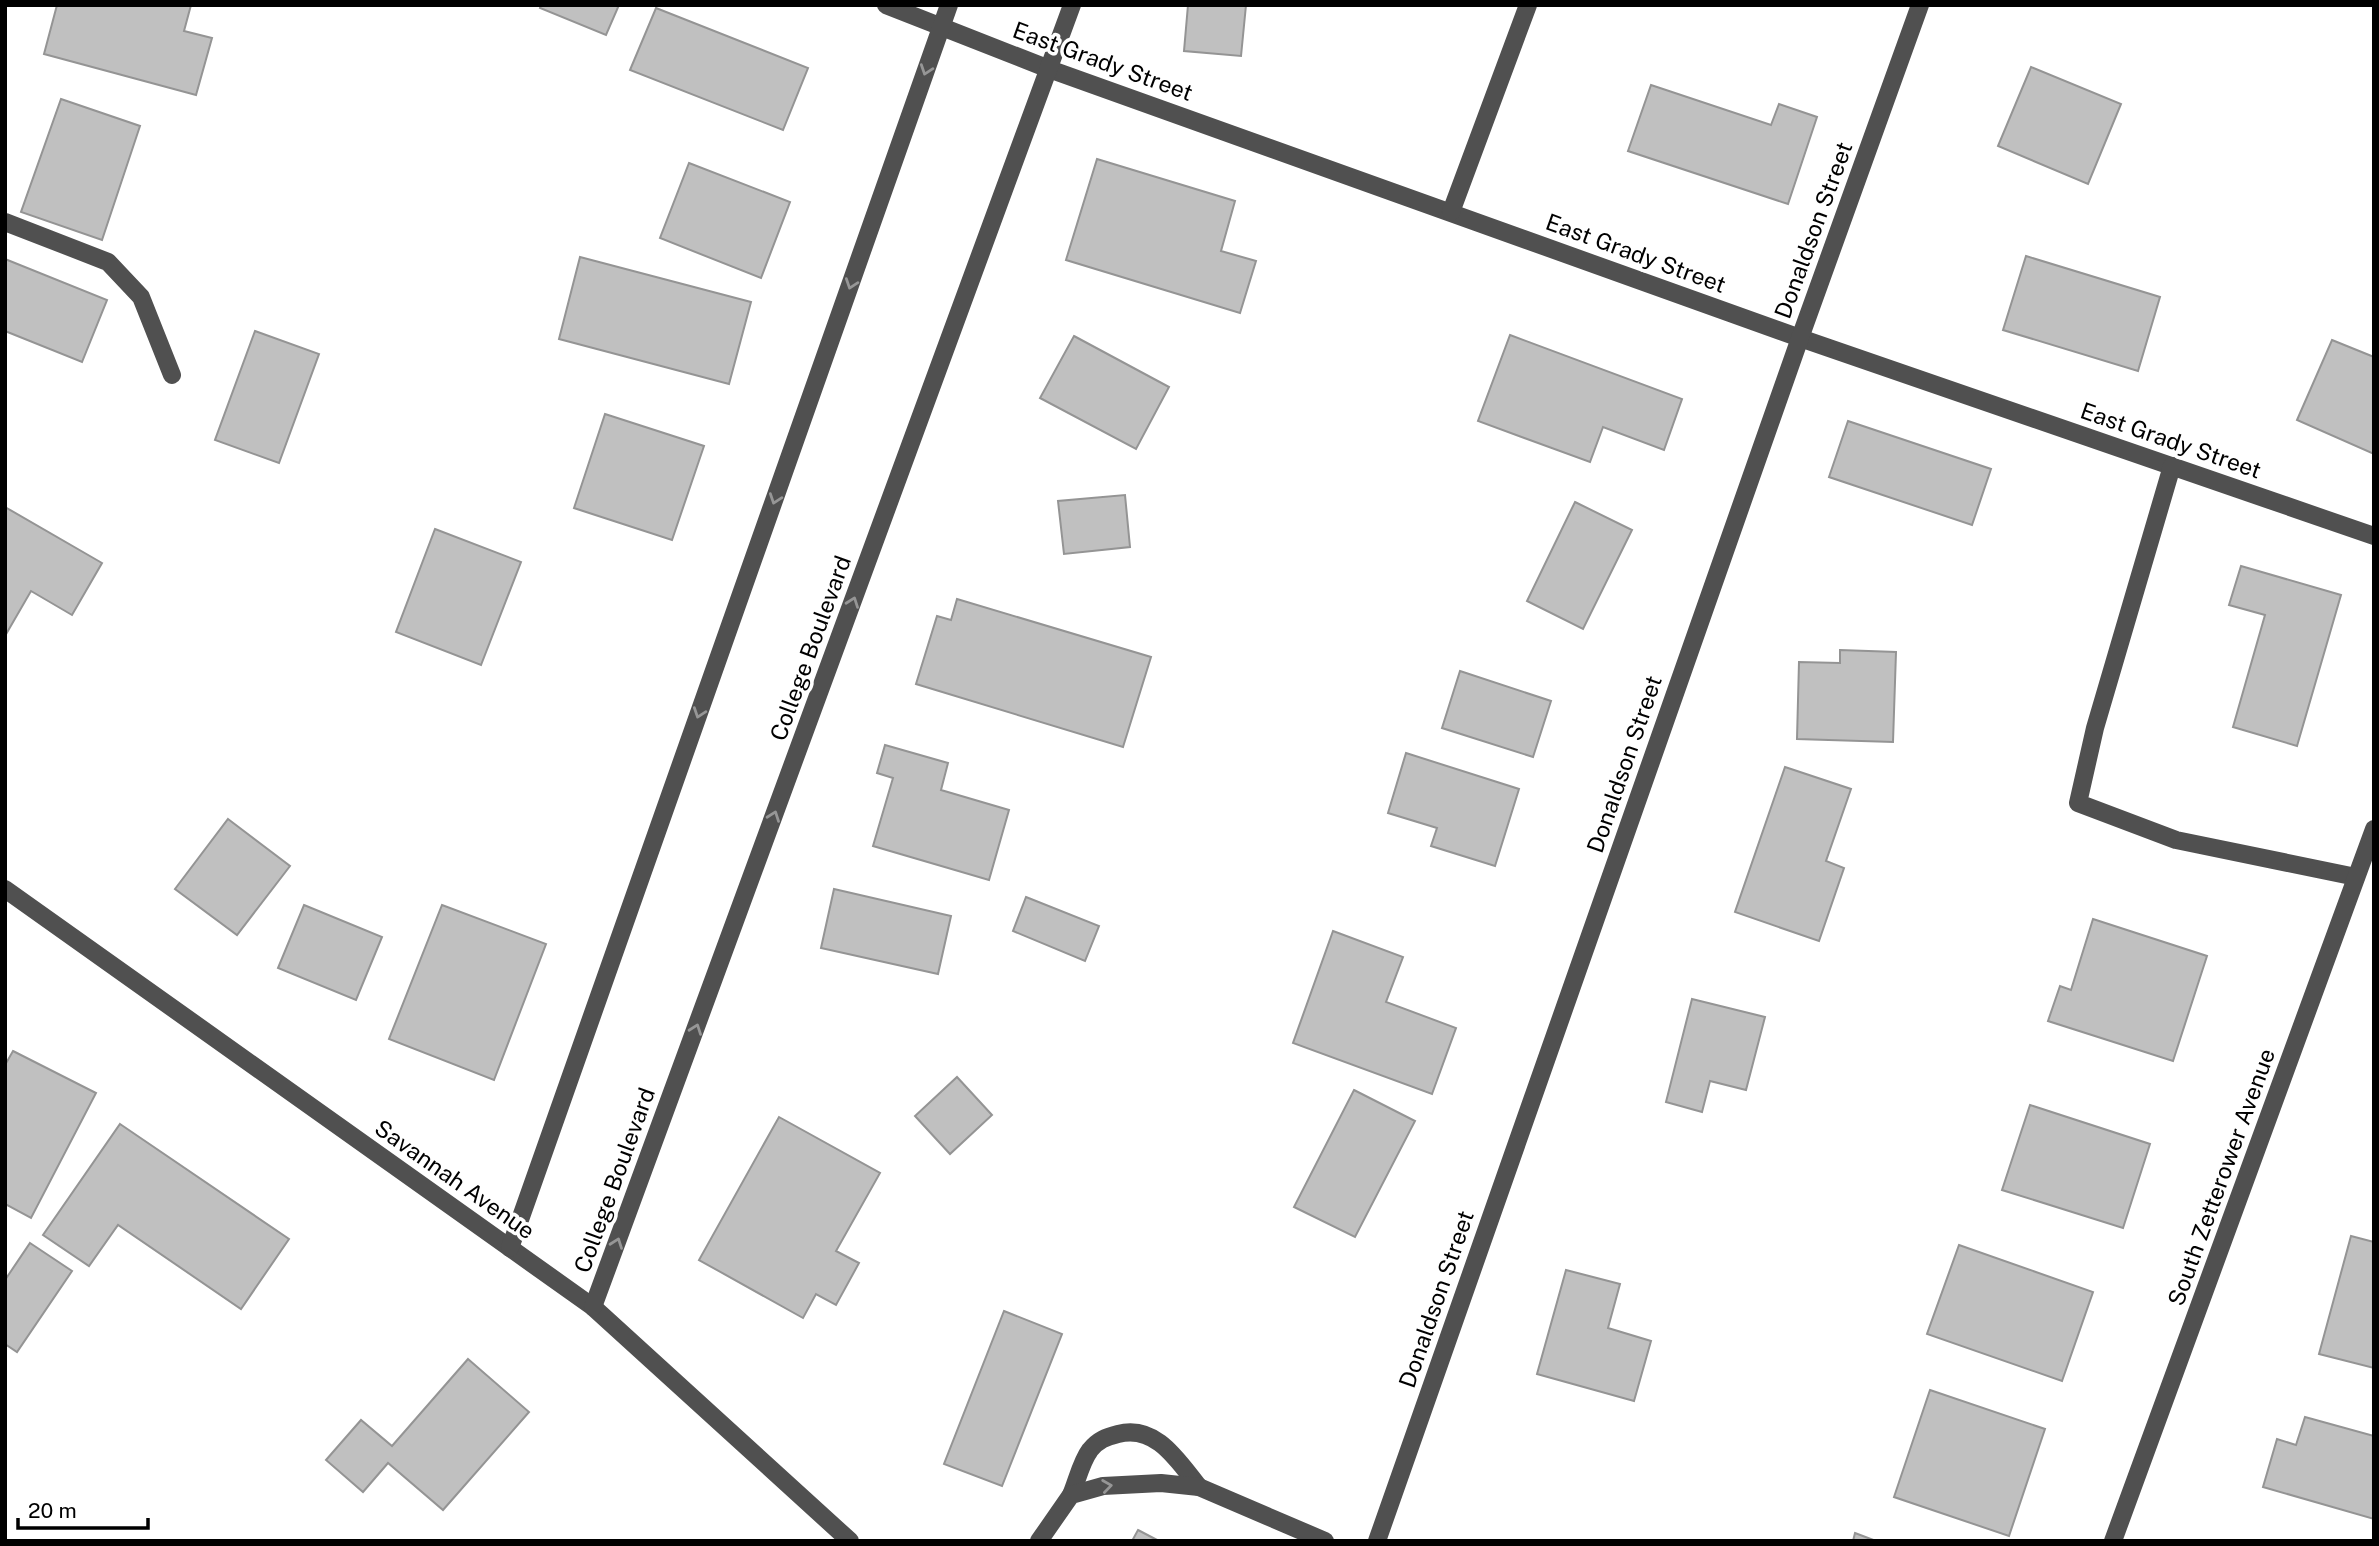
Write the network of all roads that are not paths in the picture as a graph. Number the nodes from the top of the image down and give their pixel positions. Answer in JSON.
{"nodes":[{"id":1,"x":886,"y":5,"type":"edge"},
{"id":2,"x":949,"y":5,"type":"edge"},
{"id":3,"x":1072,"y":5,"type":"edge"},
{"id":4,"x":1528,"y":5,"type":"edge"},
{"id":5,"x":1920,"y":5,"type":"edge"},
{"id":6,"x":942,"y":26,"type":"junction"},
{"id":7,"x":1049,"y":69,"type":"junction"},
{"id":8,"x":1451,"y":212,"type":"junction"},
{"id":9,"x":5,"y":222,"type":"edge"},
{"id":10,"x":1800,"y":338,"type":"junction"},
{"id":11,"x":172,"y":375,"type":"dead end"},
{"id":12,"x":2172,"y":466,"type":"junction"},
{"id":13,"x":2374,"y":536,"type":"edge"},
{"id":14,"x":2374,"y":829,"type":"edge"},
{"id":15,"x":2356,"y":877,"type":"junction"},
{"id":16,"x":5,"y":889,"type":"edge"},
{"id":17,"x":510,"y":1248,"type":"junction"},
{"id":18,"x":593,"y":1307,"type":"junction"},
{"id":19,"x":1199,"y":1487,"type":"junction"},
{"id":20,"x":1071,"y":1495,"type":"junction"},
{"id":21,"x":850,"y":1541,"type":"edge"},
{"id":22,"x":1039,"y":1541,"type":"edge"},
{"id":23,"x":1325,"y":1541,"type":"edge"},
{"id":24,"x":1377,"y":1541,"type":"edge"},
{"id":25,"x":2113,"y":1541,"type":"edge"}],
"edges":[{"from":1,"to":6,"type":"street","name":"East Grady Street"},
{"from":2,"to":6,"type":"street"},
{"from":3,"to":7,"type":"street","name":"College Boulevard"},
{"from":4,"to":8,"type":"street"},
{"from":5,"to":10,"type":"street","name":"Donaldson Street"},
{"from":6,"to":7,"type":"street","name":"East Grady Street"},
{"from":6,"to":17,"type":"street","one_way":true},
{"from":7,"to":8,"type":"street","name":"East Grady Street"},
{"from":18,"to":7,"type":"street","name":"College Boulevard","one_way":true},
{"from":8,"to":10,"type":"street","name":"East Grady Street"},
{"from":9,"to":11,"type":"street"},
{"from":10,"to":12,"type":"street","name":"East Grady Street"},
{"from":10,"to":24,"type":"street","name":"Donaldson Street"},
{"from":12,"to":13,"type":"street","name":"East Grady Street"},
{"from":12,"to":15,"type":"street"},
{"from":14,"to":15,"type":"street","name":"South Zetterower Avenue"},
{"from":15,"to":25,"type":"street","name":"South Zetterower Avenue"},
{"from":16,"to":17,"type":"street","name":"Savannah Avenue"},
{"from":17,"to":18,"type":"street","name":"Savannah Avenue"},
{"from":18,"to":21,"type":"street","name":"Savannah Avenue"},
{"from":20,"to":19,"type":"street","one_way":true},
{"from":19,"to":20,"type":"street"},
{"from":19,"to":23,"type":"street"},
{"from":20,"to":22,"type":"street"}]}
